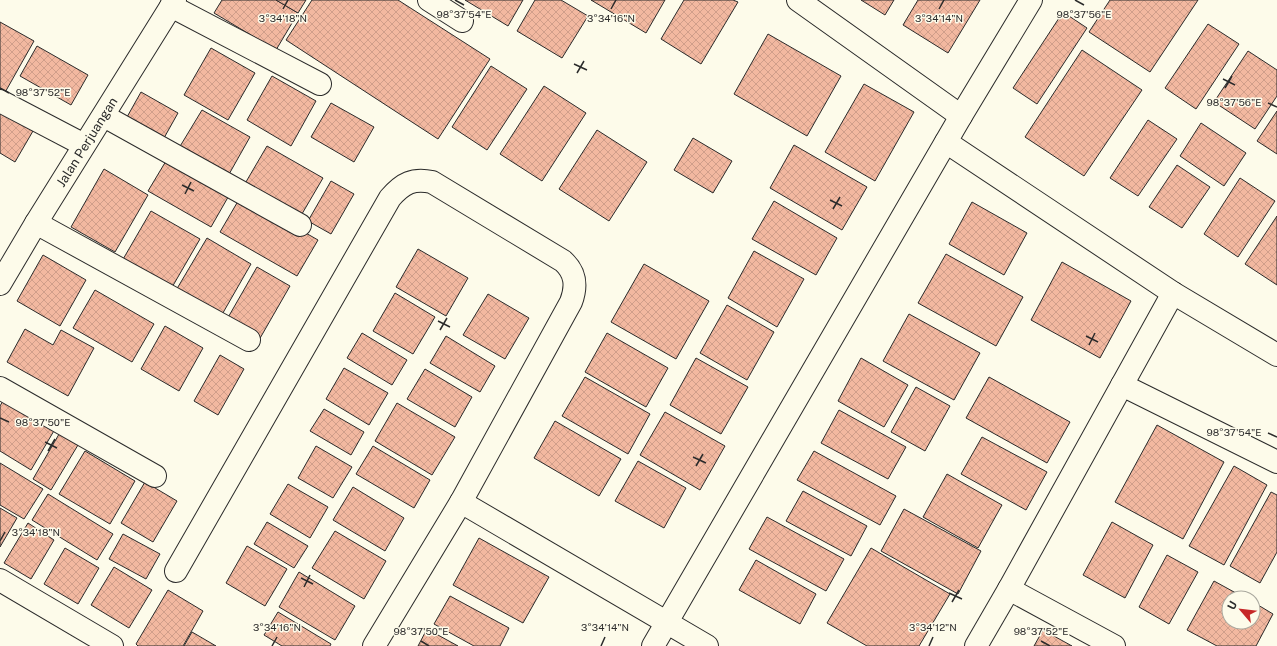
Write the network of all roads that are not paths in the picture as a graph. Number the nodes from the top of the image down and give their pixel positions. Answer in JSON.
{"nodes":[{"id":1,"x":429,"y":0,"type":"edge"},
{"id":2,"x":798,"y":0,"type":"edge"},
{"id":3,"x":1032,"y":0,"type":"edge"},
{"id":4,"x":173,"y":3,"type":"edge"},
{"id":5,"x":462,"y":21,"type":"dead end"},
{"id":6,"x":320,"y":84,"type":"dead end"},
{"id":7,"x":0,"y":101,"type":"edge"},
{"id":8,"x":104,"y":116,"type":"junction"},
{"id":9,"x":961,"y":116,"type":"junction"},
{"id":10,"x":946,"y":142,"type":"junction"},
{"id":11,"x":84,"y":145,"type":"junction"},
{"id":12,"x":36,"y":223,"type":"junction"},
{"id":13,"x":300,"y":225,"type":"dead end"},
{"id":14,"x":0,"y":284,"type":"edge"},
{"id":15,"x":1173,"y":293,"type":"junction"},
{"id":16,"x":249,"y":340,"type":"dead end"},
{"id":17,"x":1277,"y":355,"type":"edge"},
{"id":18,"x":1122,"y":385,"type":"junction"},
{"id":19,"x":0,"y":388,"type":"edge"},
{"id":20,"x":1277,"y":462,"type":"edge"},
{"id":21,"x":154,"y":476,"type":"dead end"},
{"id":22,"x":461,"y":502,"type":"junction"},
{"id":23,"x":176,"y":571,"type":"dead end"},
{"id":24,"x":0,"y":580,"type":"edge"},
{"id":25,"x":1009,"y":589,"type":"junction"},
{"id":26,"x":667,"y":622,"type":"junction"},
{"id":27,"x":112,"y":646,"type":"edge"},
{"id":28,"x":374,"y":646,"type":"edge"},
{"id":29,"x":653,"y":646,"type":"edge"},
{"id":30,"x":707,"y":646,"type":"edge"},
{"id":31,"x":976,"y":646,"type":"edge"},
{"id":32,"x":1114,"y":646,"type":"edge"}],
"edges":[{"from":1,"to":5,"type":"street"},
{"from":2,"to":9,"type":"street"},
{"from":3,"to":9,"type":"street"},
{"from":4,"to":6,"type":"street"},
{"from":4,"to":8,"type":"street","name":"Jalan Perjuangan"},
{"from":7,"to":11,"type":"street"},
{"from":8,"to":11,"type":"street","name":"Jalan Perjuangan"},
{"from":8,"to":13,"type":"street"},
{"from":9,"to":10,"type":"street"},
{"from":10,"to":15,"type":"street"},
{"from":10,"to":26,"type":"street"},
{"from":11,"to":12,"type":"street","name":"Jalan Perjuangan"},
{"from":12,"to":14,"type":"street","name":"Jalan Perjuangan"},
{"from":12,"to":16,"type":"street"},
{"from":15,"to":17,"type":"street"},
{"from":15,"to":18,"type":"street"},
{"from":18,"to":20,"type":"street"},
{"from":18,"to":25,"type":"street"},
{"from":19,"to":21,"type":"street"},
{"from":22,"to":23,"type":"street"},
{"from":22,"to":26,"type":"street"},
{"from":22,"to":28,"type":"street"},
{"from":24,"to":27,"type":"street"},
{"from":25,"to":31,"type":"street"},
{"from":25,"to":32,"type":"street"},
{"from":26,"to":29,"type":"street"},
{"from":26,"to":30,"type":"street"}]}
